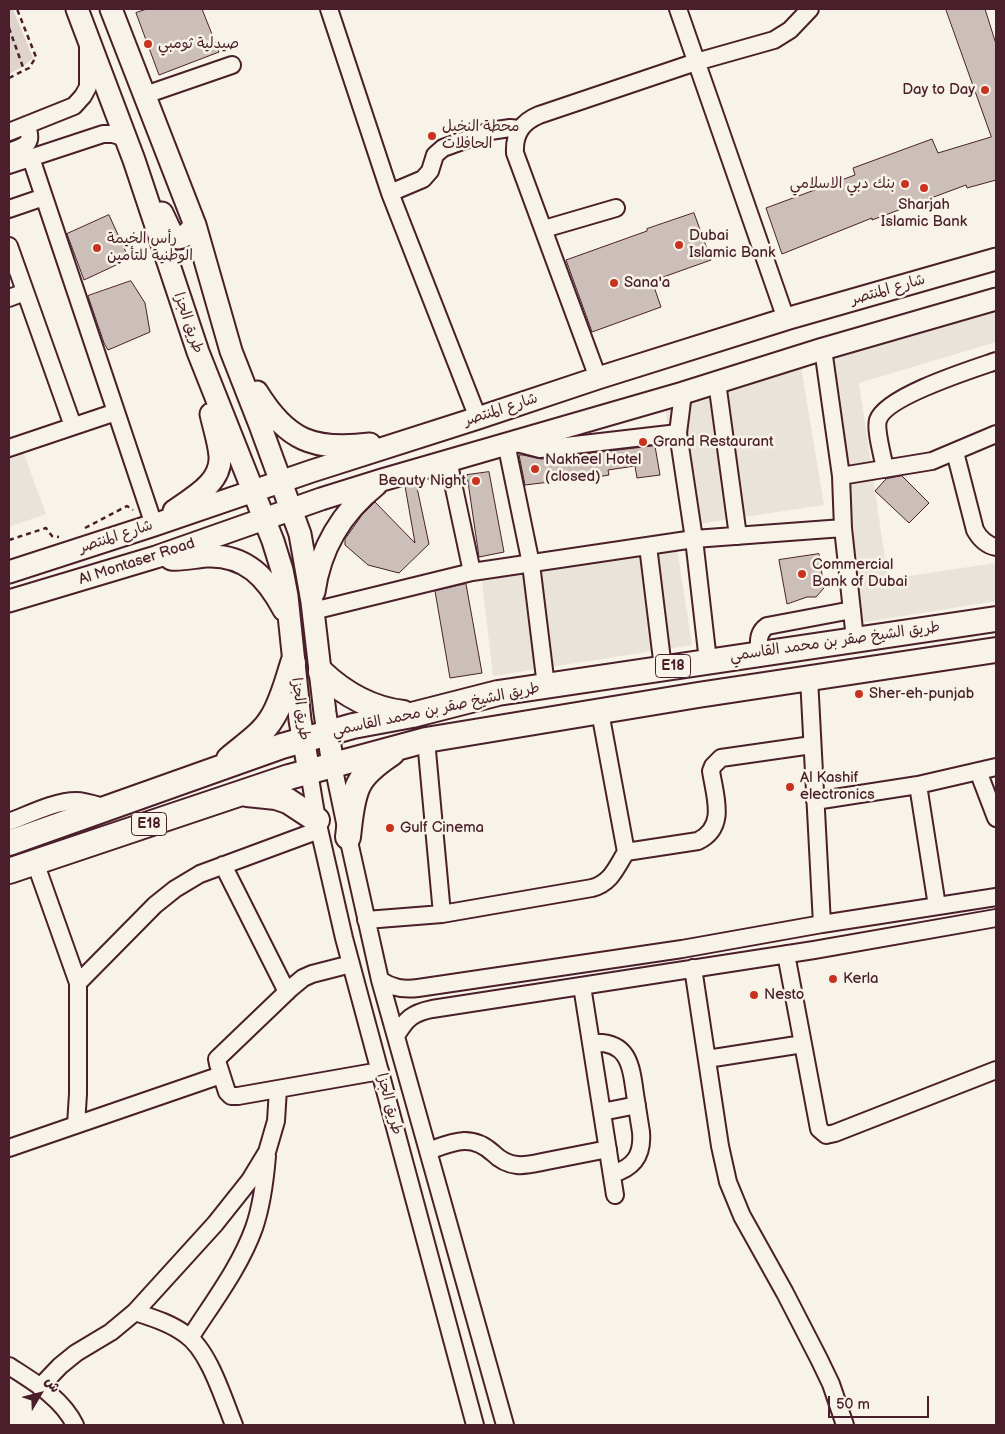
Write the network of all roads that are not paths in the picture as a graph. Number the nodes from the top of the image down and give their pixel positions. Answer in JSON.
{"nodes":[{"id":1,"x":77,"y":9,"type":"edge"},
{"id":2,"x":111,"y":9,"type":"edge"},
{"id":3,"x":329,"y":9,"type":"edge"},
{"id":4,"x":678,"y":9,"type":"edge"},
{"id":5,"x":810,"y":9,"type":"edge"},
{"id":6,"x":88,"y":37,"type":"junction"},
{"id":7,"x":696,"y":62,"type":"junction"},
{"id":8,"x":232,"y":65,"type":"dead end"},
{"id":9,"x":145,"y":95,"type":"junction"},
{"id":10,"x":26,"y":125,"type":"junction"},
{"id":11,"x":520,"y":129,"type":"junction"},
{"id":12,"x":9,"y":132,"type":"edge"},
{"id":13,"x":126,"y":138,"type":"junction"},
{"id":14,"x":9,"y":152,"type":"edge"},
{"id":15,"x":31,"y":158,"type":"junction"},
{"id":16,"x":134,"y":160,"type":"junction"},
{"id":17,"x":9,"y":165,"type":"edge"},
{"id":18,"x":390,"y":193,"type":"junction"},
{"id":19,"x":44,"y":197,"type":"junction"},
{"id":20,"x":616,"y":208,"type":"dead end"},
{"id":21,"x":9,"y":209,"type":"edge"},
{"id":22,"x":194,"y":225,"type":"junction"},
{"id":23,"x":544,"y":228,"type":"junction"},
{"id":24,"x":9,"y":246,"type":"edge"},
{"id":25,"x":996,"y":259,"type":"edge"},
{"id":26,"x":25,"y":292,"type":"junction"},
{"id":27,"x":9,"y":298,"type":"edge"},
{"id":28,"x":996,"y":298,"type":"edge"},
{"id":29,"x":786,"y":320,"type":"junction"},
{"id":30,"x":823,"y":349,"type":"junction"},
{"id":31,"x":231,"y":351,"type":"junction"},
{"id":32,"x":198,"y":352,"type":"junction"},
{"id":33,"x":996,"y":361,"type":"edge"},
{"id":34,"x":598,"y":378,"type":"junction"},
{"id":35,"x":717,"y":382,"type":"junction"},
{"id":36,"x":683,"y":393,"type":"junction"},
{"id":37,"x":216,"y":400,"type":"junction"},
{"id":38,"x":116,"y":412,"type":"junction"},
{"id":39,"x":478,"y":418,"type":"junction"},
{"id":40,"x":260,"y":425,"type":"junction"},
{"id":41,"x":73,"y":426,"type":"junction"},
{"id":42,"x":678,"y":433,"type":"junction"},
{"id":43,"x":996,"y":434,"type":"edge"},
{"id":44,"x":414,"y":438,"type":"junction"},
{"id":45,"x":508,"y":443,"type":"junction"},
{"id":46,"x":9,"y":448,"type":"edge"},
{"id":47,"x":955,"y":452,"type":"junction"},
{"id":48,"x":448,"y":460,"type":"junction"},
{"id":49,"x":885,"y":469,"type":"junction"},
{"id":50,"x":841,"y":476,"type":"junction"},
{"id":51,"x":382,"y":480,"type":"junction"},
{"id":52,"x":280,"y":482,"type":"junction"},
{"id":53,"x":253,"y":492,"type":"junction"},
{"id":54,"x":291,"y":510,"type":"junction"},
{"id":55,"x":264,"y":519,"type":"junction"},
{"id":56,"x":154,"y":525,"type":"junction"},
{"id":57,"x":843,"y":528,"type":"junction"},
{"id":58,"x":738,"y":536,"type":"junction"},
{"id":59,"x":694,"y":539,"type":"junction"},
{"id":60,"x":648,"y":546,"type":"junction"},
{"id":61,"x":996,"y":547,"type":"edge"},
{"id":62,"x":156,"y":557,"type":"junction"},
{"id":63,"x":531,"y":564,"type":"junction"},
{"id":64,"x":9,"y":572,"type":"edge"},
{"id":65,"x":472,"y":572,"type":"junction"},
{"id":66,"x":9,"y":601,"type":"edge"},
{"id":67,"x":313,"y":606,"type":"junction"},
{"id":68,"x":852,"y":610,"type":"junction"},
{"id":69,"x":996,"y":619,"type":"edge"},
{"id":70,"x":289,"y":620,"type":"junction"},
{"id":71,"x":855,"y":640,"type":"junction"},
{"id":72,"x":996,"y":650,"type":"edge"},
{"id":73,"x":759,"y":653,"type":"junction"},
{"id":74,"x":708,"y":661,"type":"junction"},
{"id":75,"x":293,"y":663,"type":"junction"},
{"id":76,"x":663,"y":668,"type":"junction"},
{"id":77,"x":321,"y":672,"type":"junction"},
{"id":78,"x":809,"y":678,"type":"junction"},
{"id":79,"x":546,"y":686,"type":"junction"},
{"id":80,"x":600,"y":712,"type":"junction"},
{"id":81,"x":412,"y":715,"type":"junction"},
{"id":82,"x":328,"y":733,"type":"junction"},
{"id":83,"x":304,"y":740,"type":"junction"},
{"id":84,"x":416,"y":742,"type":"junction"},
{"id":85,"x":812,"y":744,"type":"junction"},
{"id":86,"x":334,"y":765,"type":"junction"},
{"id":87,"x":996,"y":767,"type":"edge"},
{"id":88,"x":217,"y":769,"type":"junction"},
{"id":89,"x":978,"y":771,"type":"junction"},
{"id":90,"x":309,"y":772,"type":"junction"},
{"id":91,"x":918,"y":785,"type":"junction"},
{"id":92,"x":240,"y":794,"type":"junction"},
{"id":93,"x":815,"y":801,"type":"junction"},
{"id":94,"x":106,"y":808,"type":"junction"},
{"id":95,"x":996,"y":818,"type":"edge"},
{"id":96,"x":9,"y":822,"type":"edge"},
{"id":97,"x":318,"y":825,"type":"junction"},
{"id":98,"x":348,"y":837,"type":"junction"},
{"id":99,"x":9,"y":843,"type":"edge"},
{"id":100,"x":626,"y":852,"type":"junction"},
{"id":101,"x":35,"y":862,"type":"junction"},
{"id":102,"x":223,"y":865,"type":"junction"},
{"id":103,"x":9,"y":871,"type":"edge"},
{"id":104,"x":996,"y":897,"type":"edge"},
{"id":105,"x":937,"y":906,"type":"junction"},
{"id":106,"x":442,"y":914,"type":"junction"},
{"id":107,"x":996,"y":918,"type":"edge"},
{"id":108,"x":366,"y":920,"type":"junction"},
{"id":109,"x":822,"y":924,"type":"junction"},
{"id":110,"x":786,"y":954,"type":"junction"},
{"id":111,"x":351,"y":964,"type":"junction"},
{"id":112,"x":693,"y":968,"type":"junction"},
{"id":113,"x":380,"y":980,"type":"junction"},
{"id":114,"x":78,"y":983,"type":"junction"},
{"id":115,"x":454,"y":983,"type":"junction"},
{"id":116,"x":582,"y":986,"type":"junction"},
{"id":117,"x":287,"y":992,"type":"junction"},
{"id":118,"x":460,"y":1004,"type":"junction"},
{"id":119,"x":396,"y":1036,"type":"junction"},
{"id":120,"x":591,"y":1043,"type":"junction"},
{"id":121,"x":803,"y":1044,"type":"junction"},
{"id":122,"x":707,"y":1059,"type":"junction"},
{"id":123,"x":996,"y":1070,"type":"edge"},
{"id":124,"x":380,"y":1071,"type":"junction"},
{"id":125,"x":221,"y":1075,"type":"junction"},
{"id":126,"x":278,"y":1089,"type":"junction"},
{"id":127,"x":637,"y":1105,"type":"junction"},
{"id":128,"x":602,"y":1112,"type":"junction"},
{"id":129,"x":76,"y":1124,"type":"junction"},
{"id":130,"x":9,"y":1148,"type":"edge"},
{"id":131,"x":608,"y":1149,"type":"junction"},
{"id":132,"x":428,"y":1151,"type":"junction"},
{"id":133,"x":267,"y":1152,"type":"junction"},
{"id":134,"x":612,"y":1174,"type":"junction"},
{"id":135,"x":615,"y":1195,"type":"dead end"},
{"id":136,"x":136,"y":1312,"type":"junction"},
{"id":137,"x":190,"y":1338,"type":"junction"},
{"id":138,"x":9,"y":1366,"type":"edge"},
{"id":139,"x":40,"y":1387,"type":"junction"},
{"id":140,"x":75,"y":1425,"type":"edge"},
{"id":141,"x":234,"y":1425,"type":"edge"},
{"id":142,"x":475,"y":1425,"type":"edge"},
{"id":143,"x":504,"y":1425,"type":"edge"},
{"id":144,"x":845,"y":1425,"type":"edge"}],
"edges":[{"from":1,"to":6,"type":"main road","name":"طريق الجزا"},
{"from":2,"to":9,"type":"main road","name":"طريق الجزا"},
{"from":3,"to":18,"type":"street"},
{"from":4,"to":7,"type":"street"},
{"from":5,"to":7,"type":"street"},
{"from":6,"to":10,"type":"street"},
{"from":6,"to":13,"type":"main road","name":"طريق الجزا"},
{"from":7,"to":11,"type":"street"},
{"from":7,"to":29,"type":"street"},
{"from":8,"to":9,"type":"street"},
{"from":9,"to":22,"type":"main road","name":"طريق الجزا"},
{"from":10,"to":12,"type":"street"},
{"from":10,"to":14,"type":"street"},
{"from":11,"to":18,"type":"street"},
{"from":11,"to":23,"type":"street"},
{"from":13,"to":15,"type":"street"},
{"from":13,"to":16,"type":"main road","name":"طريق الجزا"},
{"from":15,"to":17,"type":"street"},
{"from":15,"to":19,"type":"street"},
{"from":16,"to":22,"type":"main road"},
{"from":16,"to":32,"type":"main road","name":"طريق الجزا"},
{"from":18,"to":39,"type":"street"},
{"from":19,"to":21,"type":"street"},
{"from":19,"to":38,"type":"street"},
{"from":20,"to":23,"type":"street"},
{"from":22,"to":31,"type":"main road","name":"طريق الجزا"},
{"from":23,"to":34,"type":"street"},
{"from":24,"to":26,"type":"street"},
{"from":25,"to":29,"type":"main road","name":"شارع المنتصر"},
{"from":26,"to":27,"type":"street"},
{"from":26,"to":41,"type":"street"},
{"from":28,"to":30,"type":"main road"},
{"from":29,"to":34,"type":"main road","name":"شارع المنتصر"},
{"from":30,"to":35,"type":"main road"},
{"from":30,"to":50,"type":"street"},
{"from":31,"to":40,"type":"main road","name":"طريق الجزا"},
{"from":31,"to":44,"type":"main road"},
{"from":32,"to":37,"type":"main road","name":"طريق الجزا"},
{"from":32,"to":56,"type":"main road"},
{"from":33,"to":49,"type":"street"},
{"from":34,"to":39,"type":"main road","name":"شارع المنتصر"},
{"from":35,"to":36,"type":"main road"},
{"from":35,"to":58,"type":"street"},
{"from":36,"to":42,"type":"street"},
{"from":36,"to":45,"type":"main road"},
{"from":37,"to":40,"type":"main road"},
{"from":37,"to":53,"type":"main road","name":"طريق الجزا"},
{"from":38,"to":41,"type":"street"},
{"from":38,"to":56,"type":"street"},
{"from":39,"to":44,"type":"main road","name":"شارع المنتصر"},
{"from":40,"to":52,"type":"main road","name":"طريق الجزا"},
{"from":41,"to":46,"type":"street"},
{"from":42,"to":45,"type":"street"},
{"from":42,"to":59,"type":"street"},
{"from":43,"to":47,"type":"street"},
{"from":44,"to":52,"type":"main road","name":"شارع المنتصر"},
{"from":45,"to":48,"type":"main road"},
{"from":45,"to":63,"type":"street"},
{"from":47,"to":49,"type":"street"},
{"from":47,"to":61,"type":"street"},
{"from":48,"to":51,"type":"main road"},
{"from":48,"to":65,"type":"street"},
{"from":49,"to":50,"type":"street"},
{"from":50,"to":57,"type":"street"},
{"from":51,"to":54,"type":"main road"},
{"from":51,"to":67,"type":"main road"},
{"from":52,"to":53,"type":"main road","name":"شارع المنتصر"},
{"from":52,"to":54,"type":"main road","name":"طريق الجزا"},
{"from":53,"to":55,"type":"main road","name":"طريق الجزا"},
{"from":53,"to":56,"type":"main road","name":"شارع المنتصر"},
{"from":54,"to":55,"type":"main road"},
{"from":54,"to":67,"type":"main road","name":"طريق الجزا"},
{"from":55,"to":62,"type":"main road","name":"Al Montaser Road"},
{"from":55,"to":70,"type":"main road","name":"طريق الجزا"},
{"from":56,"to":64,"type":"main road","name":"شارع المنتصر"},
{"from":57,"to":58,"type":"street"},
{"from":57,"to":68,"type":"street"},
{"from":58,"to":59,"type":"street"},
{"from":59,"to":60,"type":"street"},
{"from":59,"to":74,"type":"street"},
{"from":60,"to":63,"type":"street"},
{"from":60,"to":76,"type":"street"},
{"from":62,"to":66,"type":"main road","name":"Al Montaser Road"},
{"from":62,"to":70,"type":"main road"},
{"from":63,"to":65,"type":"street"},
{"from":63,"to":79,"type":"street"},
{"from":65,"to":67,"type":"street"},
{"from":67,"to":77,"type":"main road","name":"طريق الجزا"},
{"from":68,"to":71,"type":"street"},
{"from":68,"to":73,"type":"street"},
{"from":69,"to":71,"type":"highway","name":"طريق الشيخ صقر بن محمد القاسمي","number":"E18"},
{"from":70,"to":75,"type":"main road","name":"طريق الجزا"},
{"from":71,"to":73,"type":"highway","name":"طريق الشيخ صقر بن محمد القاسمي","number":"E18"},
{"from":72,"to":78,"type":"highway","name":"طريق الشيخ صقر بن محمد القاسمي","number":"E18"},
{"from":73,"to":74,"type":"highway","name":"طريق الشيخ صقر بن محمد القاسمي","number":"E18"},
{"from":74,"to":76,"type":"highway","name":"طريق الشيخ صقر بن محمد القاسمي","number":"E18"},
{"from":75,"to":83,"type":"main road","name":"طريق الجزا"},
{"from":75,"to":88,"type":"highway"},
{"from":76,"to":79,"type":"highway","name":"طريق الشيخ صقر بن محمد القاسمي","number":"E18"},
{"from":77,"to":81,"type":"highway"},
{"from":77,"to":82,"type":"main road","name":"طريق الجزا"},
{"from":78,"to":80,"type":"highway","name":"طريق الشيخ صقر بن محمد القاسمي","number":"E18"},
{"from":78,"to":85,"type":"street"},
{"from":79,"to":81,"type":"highway","name":"طريق الشيخ صقر بن محمد القاسمي","number":"E18"},
{"from":80,"to":84,"type":"highway","name":"طريق الشيخ صقر بن محمد القاسمي","number":"E18"},
{"from":80,"to":100,"type":"street"},
{"from":81,"to":82,"type":"highway","name":"طريق الشيخ صقر بن محمد القاسمي","number":"E18"},
{"from":82,"to":83,"type":"highway","name":"طريق الشيخ صقر بن محمد القاسمي","number":"E18"},
{"from":82,"to":86,"type":"main road","name":"طريق الجزا"},
{"from":83,"to":88,"type":"highway","name":"طريق الشيخ صقر بن محمد القاسمي","number":"E18"},
{"from":83,"to":90,"type":"main road","name":"طريق الجزا"},
{"from":84,"to":86,"type":"highway","name":"طريق الشيخ صقر بن محمد القاسمي","number":"E18"},
{"from":84,"to":98,"type":"highway"},
{"from":84,"to":106,"type":"street"},
{"from":85,"to":93,"type":"street"},
{"from":85,"to":100,"type":"street"},
{"from":86,"to":90,"type":"highway","name":"طريق الشيخ صقر بن محمد القاسمي","number":"E18"},
{"from":86,"to":98,"type":"street","name":"طريق الجزا"},
{"from":87,"to":89,"type":"street"},
{"from":88,"to":94,"type":"highway","name":"طريق الشيخ صقر بن محمد القاسمي","number":"E18"},
{"from":89,"to":91,"type":"street"},
{"from":89,"to":95,"type":"street"},
{"from":90,"to":92,"type":"highway","name":"طريق الشيخ صقر بن محمد القاسمي","number":"E18"},
{"from":90,"to":97,"type":"street","name":"طريق الجزا"},
{"from":91,"to":93,"type":"street"},
{"from":91,"to":105,"type":"street"},
{"from":92,"to":97,"type":"highway"},
{"from":92,"to":101,"type":"highway","name":"طريق الشيخ صقر بن محمد القاسمي","number":"E18"},
{"from":93,"to":109,"type":"street"},
{"from":94,"to":96,"type":"street"},
{"from":94,"to":99,"type":"highway","name":"طريق الشيخ صقر بن محمد القاسمي","number":"E18"},
{"from":97,"to":102,"type":"street"},
{"from":97,"to":111,"type":"street","name":"طريق الجزا"},
{"from":98,"to":108,"type":"street","name":"طريق الجزا"},
{"from":100,"to":106,"type":"street"},
{"from":101,"to":103,"type":"highway","name":"طريق الشيخ صقر بن محمد القاسمي","number":"E18"},
{"from":101,"to":114,"type":"street"},
{"from":102,"to":114,"type":"street"},
{"from":102,"to":117,"type":"street"},
{"from":104,"to":105,"type":"street"},
{"from":105,"to":109,"type":"street"},
{"from":106,"to":108,"type":"street"},
{"from":107,"to":110,"type":"street"},
{"from":108,"to":113,"type":"street","name":"طريق الجزا"},
{"from":109,"to":115,"type":"street"},
{"from":110,"to":112,"type":"street"},
{"from":110,"to":121,"type":"street"},
{"from":111,"to":117,"type":"street"},
{"from":111,"to":124,"type":"street","name":"طريق الجزا"},
{"from":112,"to":116,"type":"street"},
{"from":112,"to":122,"type":"street"},
{"from":113,"to":115,"type":"street"},
{"from":113,"to":119,"type":"street","name":"طريق الجزا"},
{"from":114,"to":129,"type":"street"},
{"from":115,"to":118,"type":"street"},
{"from":116,"to":118,"type":"street"},
{"from":116,"to":120,"type":"street"},
{"from":117,"to":125,"type":"street"},
{"from":118,"to":119,"type":"street"},
{"from":119,"to":132,"type":"street","name":"طريق الجزا"},
{"from":120,"to":127,"type":"street"},
{"from":120,"to":128,"type":"street"},
{"from":121,"to":122,"type":"street"},
{"from":121,"to":123,"type":"street"},
{"from":122,"to":144,"type":"street"},
{"from":124,"to":126,"type":"street"},
{"from":124,"to":142,"type":"street","name":"طريق الجزا"},
{"from":125,"to":126,"type":"street"},
{"from":125,"to":129,"type":"street"},
{"from":126,"to":133,"type":"street"},
{"from":127,"to":128,"type":"street"},
{"from":127,"to":134,"type":"street"},
{"from":128,"to":131,"type":"street"},
{"from":129,"to":130,"type":"street"},
{"from":131,"to":132,"type":"street"},
{"from":131,"to":134,"type":"street"},
{"from":132,"to":143,"type":"street","name":"طريق الجزا"},
{"from":133,"to":136,"type":"street"},
{"from":133,"to":137,"type":"street"},
{"from":134,"to":135,"type":"street"},
{"from":136,"to":137,"type":"street"},
{"from":136,"to":139,"type":"street"},
{"from":137,"to":141,"type":"street"},
{"from":138,"to":139,"type":"street"},
{"from":139,"to":140,"type":"street"}]}
